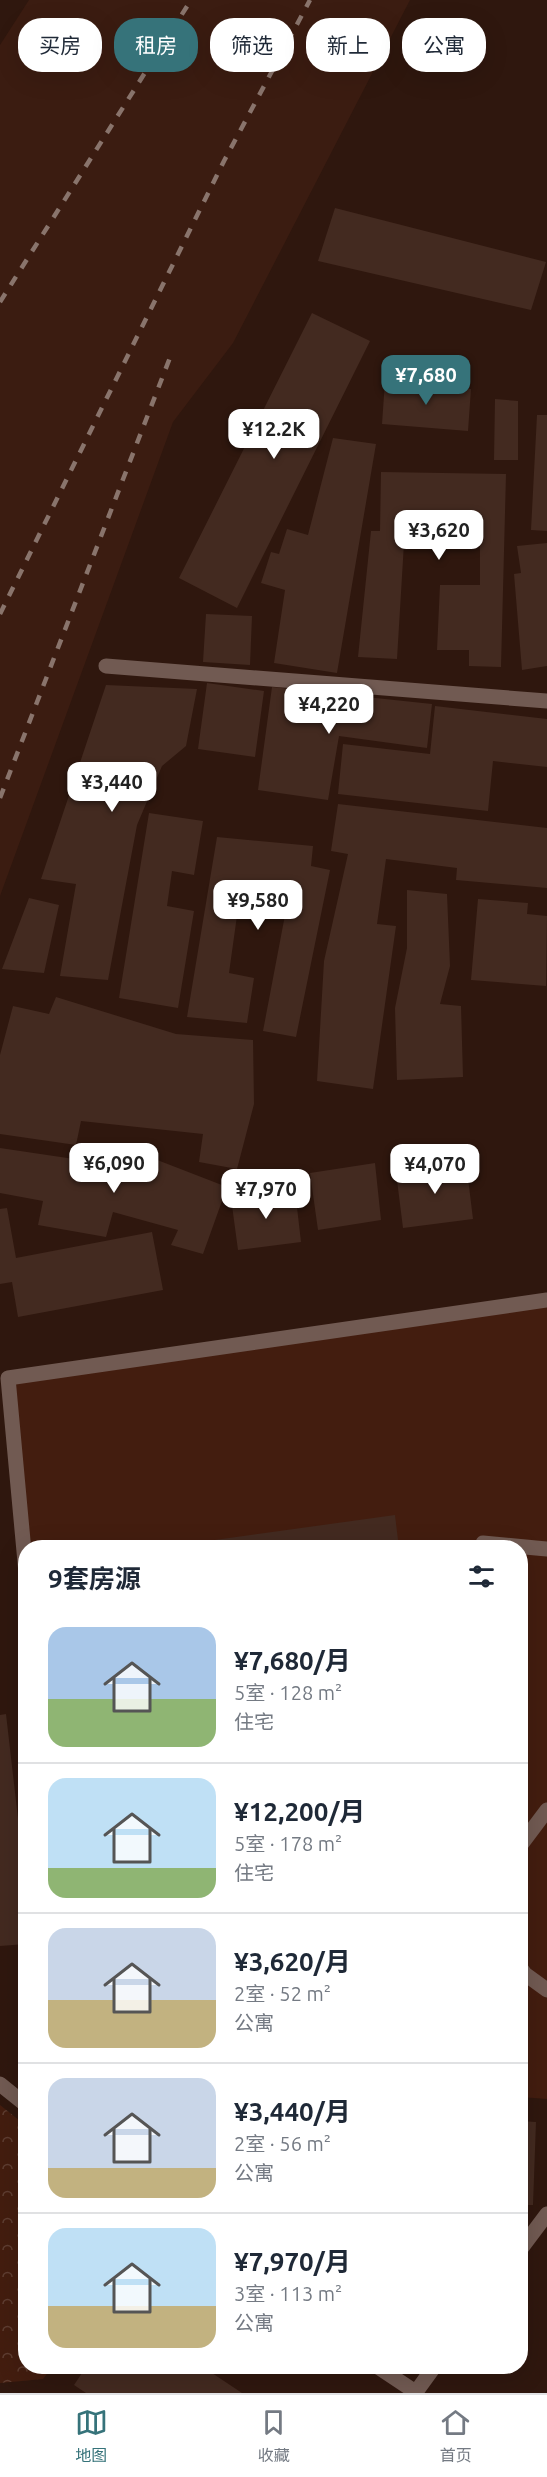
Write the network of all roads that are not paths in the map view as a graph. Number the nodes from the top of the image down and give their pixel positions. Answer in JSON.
{"nodes":[{"id":1,"x":106,"y":666,"type":"dead end"},
{"id":2,"x":547,"y":701,"type":"edge"},
{"id":3,"x":547,"y":1300,"type":"edge"},
{"id":4,"x":23,"y":1540,"type":"edge"},
{"id":5,"x":528,"y":1548,"type":"edge"},
{"id":6,"x":547,"y":1549,"type":"edge"},
{"id":7,"x":547,"y":1810,"type":"edge"},
{"id":8,"x":528,"y":1835,"type":"edge"},
{"id":9,"x":528,"y":1976,"type":"edge"},
{"id":10,"x":547,"y":1990,"type":"edge"},
{"id":11,"x":0,"y":2084,"type":"edge"},
{"id":12,"x":18,"y":2099,"type":"edge"},
{"id":13,"x":547,"y":2214,"type":"edge"},
{"id":14,"x":528,"y":2239,"type":"edge"},
{"id":15,"x":388,"y":2374,"type":"edge"},
{"id":16,"x":430,"y":2374,"type":"edge"},
{"id":17,"x":416,"y":2393,"type":"edge"}],
"edges":[{"from":1,"to":2,"type":"street"},
{"from":3,"to":4,"type":"street"},
{"from":5,"to":6,"type":"street"},
{"from":7,"to":8,"type":"street"},
{"from":9,"to":10,"type":"street"},
{"from":11,"to":12,"type":"street"},
{"from":13,"to":14,"type":"street"},
{"from":15,"to":17,"type":"street"},
{"from":16,"to":17,"type":"street"}]}
